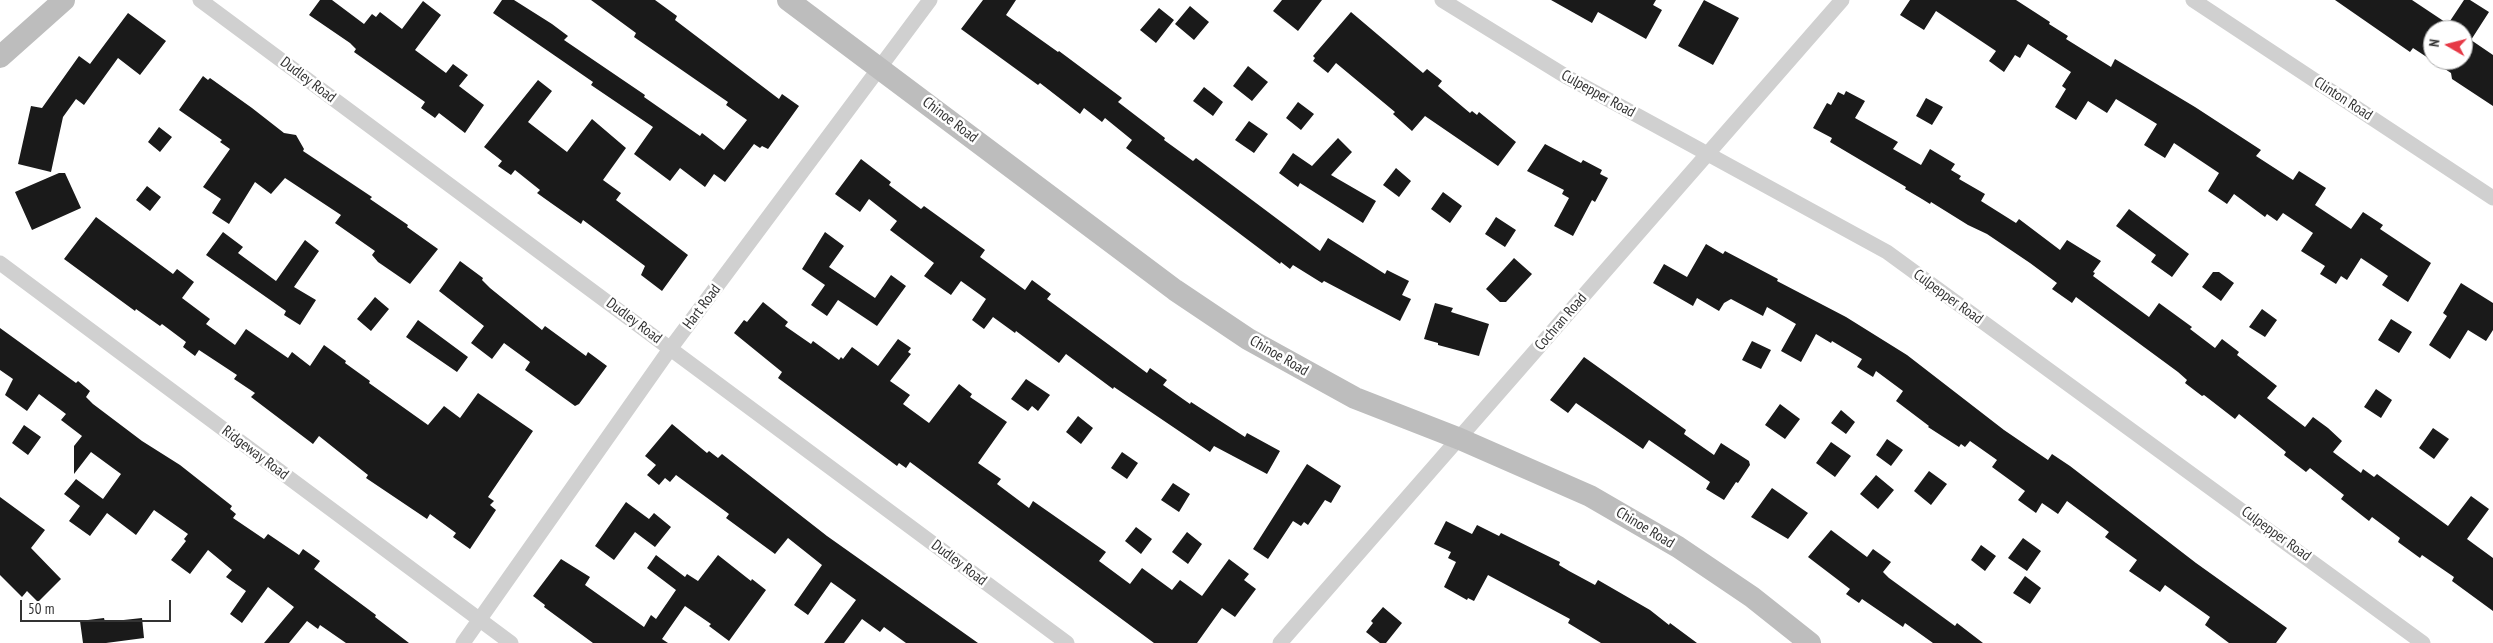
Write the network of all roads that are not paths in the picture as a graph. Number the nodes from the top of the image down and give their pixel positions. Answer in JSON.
{"nodes":[{"id":1,"x":64,"y":0,"type":"edge"},
{"id":2,"x":200,"y":0,"type":"edge"},
{"id":3,"x":788,"y":0,"type":"edge"},
{"id":4,"x":930,"y":0,"type":"edge"},
{"id":5,"x":1442,"y":0,"type":"edge"},
{"id":6,"x":1842,"y":0,"type":"edge"},
{"id":7,"x":2193,"y":0,"type":"edge"},
{"id":8,"x":1,"y":56,"type":"edge"},
{"id":9,"x":880,"y":68,"type":"junction"},
{"id":10,"x":1707,"y":154,"type":"junction"},
{"id":11,"x":2493,"y":198,"type":"edge"},
{"id":12,"x":0,"y":263,"type":"edge"},
{"id":13,"x":670,"y":349,"type":"junction"},
{"id":14,"x":1460,"y":439,"type":"junction"},
{"id":15,"x":478,"y":619,"type":"junction"},
{"id":16,"x":463,"y":643,"type":"edge"},
{"id":17,"x":511,"y":643,"type":"edge"},
{"id":18,"x":1067,"y":643,"type":"edge"},
{"id":19,"x":1280,"y":643,"type":"edge"},
{"id":20,"x":1810,"y":643,"type":"edge"},
{"id":21,"x":2423,"y":643,"type":"edge"}],
"edges":[{"from":1,"to":8,"type":"street"},
{"from":2,"to":13,"type":"street","name":"Dudley Road"},
{"from":3,"to":9,"type":"street","name":"Chinoe Road"},
{"from":4,"to":9,"type":"street","name":"Hart Road"},
{"from":5,"to":10,"type":"street","name":"Culpepper Road"},
{"from":6,"to":10,"type":"street","name":"Cochran Road"},
{"from":7,"to":11,"type":"street","name":"Clinton Road"},
{"from":9,"to":13,"type":"street","name":"Hart Road"},
{"from":9,"to":14,"type":"street","name":"Chinoe Road"},
{"from":10,"to":14,"type":"street","name":"Cochran Road"},
{"from":10,"to":21,"type":"street","name":"Culpepper Road"},
{"from":12,"to":15,"type":"street","name":"Ridgeway Road"},
{"from":13,"to":15,"type":"street","name":"Hart Road"},
{"from":13,"to":18,"type":"street","name":"Dudley Road"},
{"from":14,"to":19,"type":"street","name":"Cochran Road"},
{"from":14,"to":20,"type":"street","name":"Chinoe Road"},
{"from":15,"to":16,"type":"street","name":"Hart Road"},
{"from":15,"to":17,"type":"street","name":"Ridgeway Road"}]}
